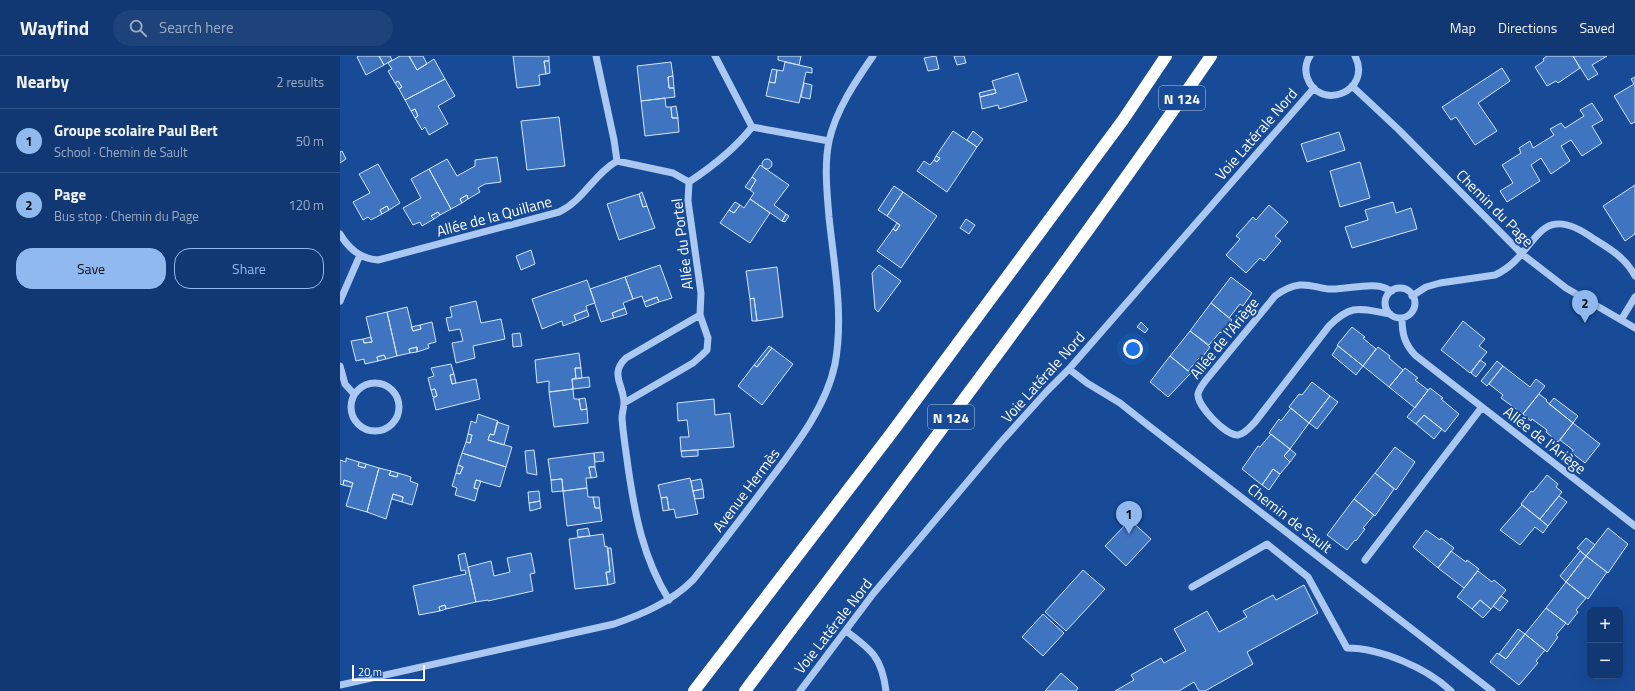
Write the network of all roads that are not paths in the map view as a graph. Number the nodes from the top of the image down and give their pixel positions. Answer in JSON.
{"nodes":[{"id":1,"x":596,"y":56,"type":"edge"},
{"id":2,"x":714,"y":56,"type":"edge"},
{"id":3,"x":873,"y":56,"type":"edge"},
{"id":4,"x":1166,"y":56,"type":"edge"},
{"id":5,"x":1211,"y":56,"type":"edge"},
{"id":6,"x":1355,"y":56,"type":"edge"},
{"id":7,"x":1308,"y":57,"type":"edge"},
{"id":8,"x":1352,"y":86,"type":"junction"},
{"id":9,"x":1314,"y":88,"type":"junction"},
{"id":10,"x":752,"y":127,"type":"junction"},
{"id":11,"x":829,"y":141,"type":"junction"},
{"id":12,"x":617,"y":161,"type":"junction"},
{"id":13,"x":689,"y":182,"type":"junction"},
{"id":14,"x":340,"y":234,"type":"edge"},
{"id":15,"x":1522,"y":254,"type":"junction"},
{"id":16,"x":360,"y":255,"type":"junction"},
{"id":17,"x":1635,"y":276,"type":"edge"},
{"id":18,"x":1392,"y":291,"type":"junction"},
{"id":19,"x":1412,"y":296,"type":"junction"},
{"id":20,"x":1635,"y":297,"type":"edge"},
{"id":21,"x":340,"y":301,"type":"edge"},
{"id":22,"x":1390,"y":314,"type":"junction"},
{"id":23,"x":700,"y":315,"type":"junction"},
{"id":24,"x":1402,"y":318,"type":"junction"},
{"id":25,"x":1621,"y":320,"type":"junction"},
{"id":26,"x":1635,"y":328,"type":"edge"},
{"id":27,"x":340,"y":366,"type":"edge"},
{"id":28,"x":1069,"y":369,"type":"junction"},
{"id":29,"x":354,"y":394,"type":"junction"},
{"id":30,"x":624,"y":403,"type":"junction"},
{"id":31,"x":1482,"y":407,"type":"junction"},
{"id":32,"x":1635,"y":526,"type":"edge"},
{"id":33,"x":1365,"y":560,"type":"dead end"},
{"id":34,"x":1192,"y":587,"type":"dead end"},
{"id":35,"x":669,"y":600,"type":"junction"},
{"id":36,"x":846,"y":631,"type":"junction"},
{"id":37,"x":340,"y":685,"type":"edge"},
{"id":38,"x":694,"y":691,"type":"edge"},
{"id":39,"x":745,"y":691,"type":"edge"},
{"id":40,"x":800,"y":691,"type":"edge"},
{"id":41,"x":886,"y":691,"type":"edge"},
{"id":42,"x":1451,"y":691,"type":"edge"},
{"id":43,"x":1492,"y":691,"type":"edge"}],
"edges":[{"from":1,"to":12,"type":"street"},
{"from":2,"to":10,"type":"street"},
{"from":3,"to":11,"type":"street","name":"Avenue Hermès"},
{"from":4,"to":38,"type":"highway","number":"N 124"},
{"from":5,"to":39,"type":"highway","number":"N 124"},
{"from":6,"to":8,"type":"street"},
{"from":7,"to":9,"type":"street"},
{"from":8,"to":9,"type":"street"},
{"from":8,"to":15,"type":"street","name":"Chemin du Page"},
{"from":9,"to":28,"type":"street","name":"Voie Latérale Nord"},
{"from":10,"to":11,"type":"street"},
{"from":10,"to":13,"type":"street","name":"Allée du Portel"},
{"from":11,"to":35,"type":"street","name":"Avenue Hermès"},
{"from":12,"to":13,"type":"street"},
{"from":12,"to":16,"type":"street","name":"Allée de la Quillane"},
{"from":13,"to":23,"type":"street","name":"Allée du Portel"},
{"from":14,"to":16,"type":"street"},
{"from":15,"to":17,"type":"street"},
{"from":15,"to":19,"type":"street"},
{"from":15,"to":25,"type":"street","name":"Chemin du Page"},
{"from":16,"to":21,"type":"street"},
{"from":18,"to":19,"type":"street"},
{"from":18,"to":22,"type":"street"},
{"from":18,"to":22,"type":"street","name":"Allée de l'Ariège"},
{"from":19,"to":24,"type":"street"},
{"from":20,"to":25,"type":"street"},
{"from":22,"to":24,"type":"street"},
{"from":23,"to":30,"type":"street"},
{"from":23,"to":30,"type":"street","name":"Allée du Portel"},
{"from":24,"to":31,"type":"street","name":"Allée de l'Ariège"},
{"from":25,"to":26,"type":"street","name":"Chemin du Page"},
{"from":27,"to":29,"type":"street"},
{"from":28,"to":36,"type":"street","name":"Voie Latérale Nord"},
{"from":28,"to":43,"type":"street","name":"Chemin de Sault"},
{"from":29,"to":29,"type":"street"},
{"from":30,"to":35,"type":"street"},
{"from":31,"to":32,"type":"street","name":"Allée de l'Ariège"},
{"from":31,"to":33,"type":"street"},
{"from":34,"to":42,"type":"street"},
{"from":35,"to":37,"type":"street","name":"Avenue Hermès"},
{"from":36,"to":40,"type":"street","name":"Voie Latérale Nord"},
{"from":36,"to":41,"type":"street"}]}
